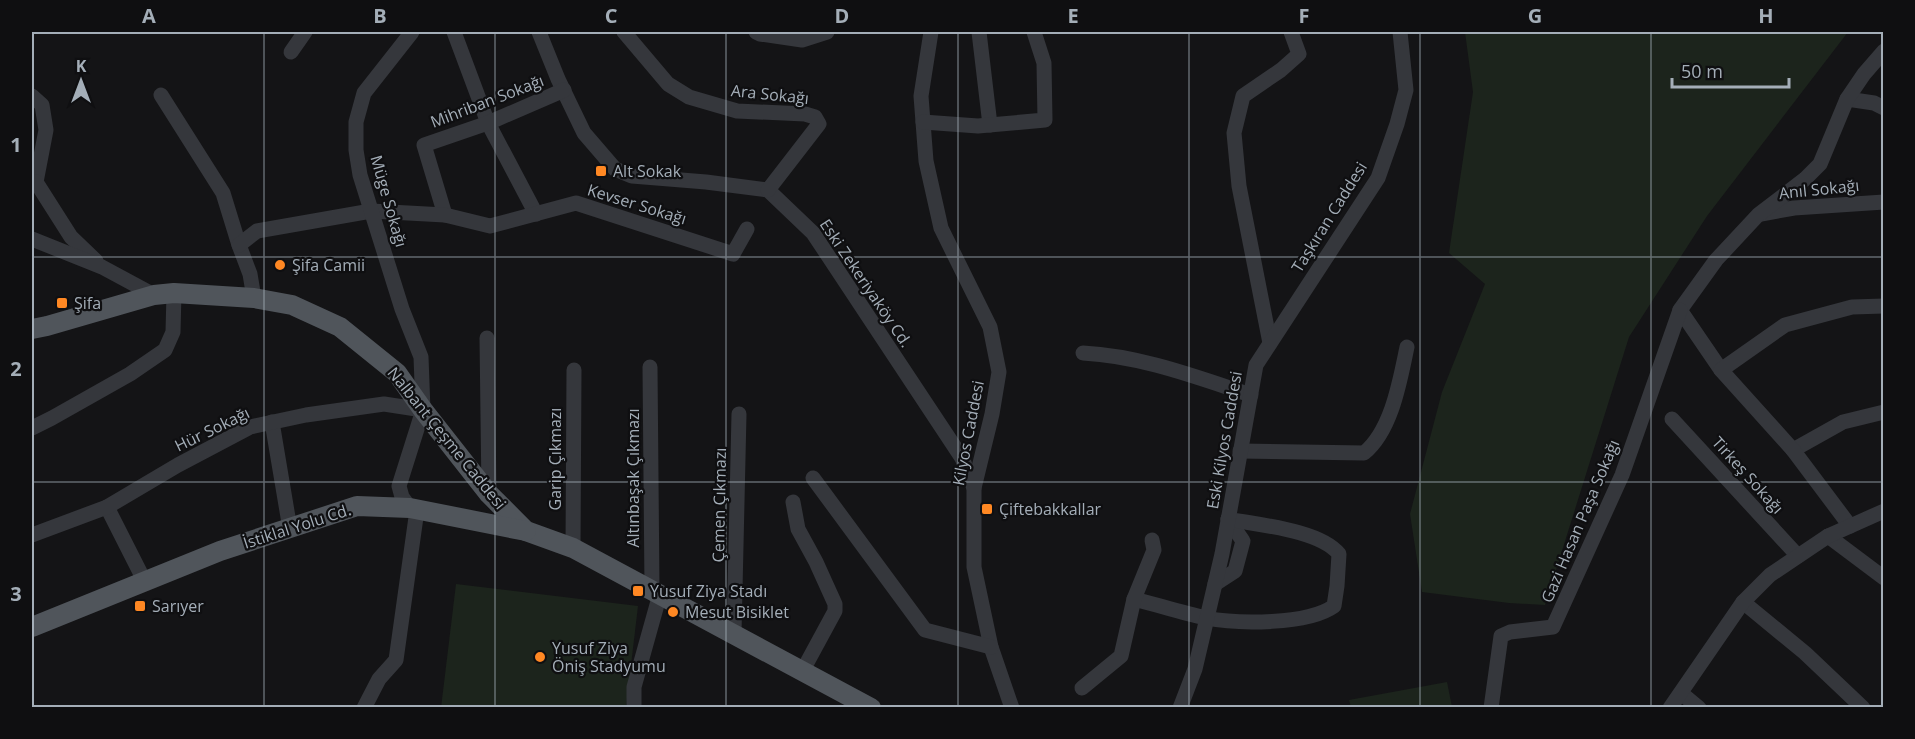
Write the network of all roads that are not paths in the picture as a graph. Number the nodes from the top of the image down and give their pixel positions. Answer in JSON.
{"nodes":[{"id":1,"x":306,"y":32,"type":"edge"},
{"id":2,"x":412,"y":32,"type":"edge"},
{"id":3,"x":454,"y":32,"type":"edge"},
{"id":4,"x":539,"y":32,"type":"edge"},
{"id":5,"x":624,"y":32,"type":"edge"},
{"id":6,"x":756,"y":32,"type":"edge"},
{"id":7,"x":827,"y":32,"type":"edge"},
{"id":8,"x":931,"y":32,"type":"edge"},
{"id":9,"x":979,"y":32,"type":"edge"},
{"id":10,"x":1034,"y":32,"type":"edge"},
{"id":11,"x":1291,"y":32,"type":"edge"},
{"id":12,"x":1400,"y":32,"type":"edge"},
{"id":13,"x":1884,"y":51,"type":"edge"},
{"id":14,"x":291,"y":52,"type":"dead end"},
{"id":15,"x":564,"y":90,"type":"junction"},
{"id":16,"x":161,"y":95,"type":"dead end"},
{"id":17,"x":32,"y":96,"type":"edge"},
{"id":18,"x":1847,"y":99,"type":"junction"},
{"id":19,"x":1884,"y":108,"type":"edge"},
{"id":20,"x":923,"y":122,"type":"junction"},
{"id":21,"x":488,"y":123,"type":"junction"},
{"id":22,"x":990,"y":125,"type":"junction"},
{"id":23,"x":34,"y":182,"type":"edge"},
{"id":24,"x":768,"y":190,"type":"junction"},
{"id":25,"x":1884,"y":202,"type":"edge"},
{"id":26,"x":371,"y":211,"type":"junction"},
{"id":27,"x":536,"y":214,"type":"junction"},
{"id":28,"x":1758,"y":214,"type":"junction"},
{"id":29,"x":445,"y":215,"type":"junction"},
{"id":30,"x":747,"y":230,"type":"dead end"},
{"id":31,"x":32,"y":239,"type":"edge"},
{"id":32,"x":239,"y":245,"type":"junction"},
{"id":33,"x":102,"y":267,"type":"junction"},
{"id":34,"x":164,"y":294,"type":"junction"},
{"id":35,"x":254,"y":298,"type":"junction"},
{"id":36,"x":1884,"y":306,"type":"edge"},
{"id":37,"x":1680,"y":310,"type":"junction"},
{"id":38,"x":32,"y":329,"type":"edge"},
{"id":39,"x":488,"y":338,"type":"dead end"},
{"id":40,"x":1270,"y":343,"type":"junction"},
{"id":41,"x":1407,"y":346,"type":"dead end"},
{"id":42,"x":1083,"y":352,"type":"dead end"},
{"id":43,"x":421,"y":357,"type":"junction"},
{"id":44,"x":650,"y":368,"type":"dead end"},
{"id":45,"x":574,"y":370,"type":"dead end"},
{"id":46,"x":1721,"y":370,"type":"junction"},
{"id":47,"x":397,"y":373,"type":"junction"},
{"id":48,"x":1251,"y":395,"type":"junction"},
{"id":49,"x":423,"y":410,"type":"junction"},
{"id":50,"x":1884,"y":412,"type":"edge"},
{"id":51,"x":739,"y":414,"type":"dead end"},
{"id":52,"x":1672,"y":419,"type":"dead end"},
{"id":53,"x":272,"y":422,"type":"junction"},
{"id":54,"x":32,"y":428,"type":"edge"},
{"id":55,"x":1793,"y":450,"type":"junction"},
{"id":56,"x":1240,"y":451,"type":"junction"},
{"id":57,"x":813,"y":478,"type":"dead end"},
{"id":58,"x":974,"y":488,"type":"junction"},
{"id":59,"x":489,"y":494,"type":"junction"},
{"id":60,"x":793,"y":502,"type":"dead end"},
{"id":61,"x":107,"y":507,"type":"junction"},
{"id":62,"x":414,"y":509,"type":"junction"},
{"id":63,"x":1884,"y":511,"type":"edge"},
{"id":64,"x":458,"y":518,"type":"junction"},
{"id":65,"x":1228,"y":519,"type":"junction"},
{"id":66,"x":1850,"y":526,"type":"junction"},
{"id":67,"x":290,"y":530,"type":"junction"},
{"id":68,"x":526,"y":531,"type":"junction"},
{"id":69,"x":32,"y":535,"type":"edge"},
{"id":70,"x":1828,"y":536,"type":"junction"},
{"id":71,"x":1152,"y":540,"type":"dead end"},
{"id":72,"x":573,"y":548,"type":"junction"},
{"id":73,"x":1798,"y":556,"type":"junction"},
{"id":74,"x":1884,"y":578,"type":"edge"},
{"id":75,"x":145,"y":582,"type":"junction"},
{"id":76,"x":656,"y":591,"type":"junction"},
{"id":77,"x":1134,"y":599,"type":"junction"},
{"id":78,"x":1743,"y":602,"type":"junction"},
{"id":79,"x":1207,"y":618,"type":"junction"},
{"id":80,"x":32,"y":627,"type":"edge"},
{"id":81,"x":734,"y":633,"type":"junction"},
{"id":82,"x":991,"y":647,"type":"junction"},
{"id":83,"x":803,"y":670,"type":"junction"},
{"id":84,"x":1082,"y":688,"type":"dead end"},
{"id":85,"x":1681,"y":693,"type":"junction"},
{"id":86,"x":865,"y":706,"type":"edge"},
{"id":87,"x":364,"y":708,"type":"edge"},
{"id":88,"x":634,"y":708,"type":"edge"},
{"id":89,"x":1012,"y":708,"type":"edge"},
{"id":90,"x":1180,"y":708,"type":"edge"},
{"id":91,"x":1491,"y":708,"type":"edge"},
{"id":92,"x":1670,"y":708,"type":"edge"},
{"id":93,"x":1699,"y":708,"type":"edge"},
{"id":94,"x":1863,"y":708,"type":"edge"}],
"edges":[{"from":1,"to":14,"type":"street"},
{"from":2,"to":26,"type":"street","name":"Müge Sokağı"},
{"from":3,"to":21,"type":"street"},
{"from":4,"to":15,"type":"street"},
{"from":5,"to":24,"type":"street","name":"Ara Sokağı"},
{"from":6,"to":7,"type":"street"},
{"from":8,"to":20,"type":"street","name":"Kilyos Caddesi"},
{"from":9,"to":22,"type":"street"},
{"from":10,"to":22,"type":"street"},
{"from":11,"to":40,"type":"street"},
{"from":12,"to":40,"type":"street","name":"Taşkıran Caddesi"},
{"from":13,"to":18,"type":"street"},
{"from":15,"to":21,"type":"street","name":"Mihriban Sokağı"},
{"from":15,"to":24,"type":"street"},
{"from":16,"to":32,"type":"street"},
{"from":17,"to":23,"type":"street"},
{"from":18,"to":19,"type":"street"},
{"from":18,"to":28,"type":"street"},
{"from":20,"to":22,"type":"street"},
{"from":20,"to":58,"type":"street","name":"Kilyos Caddesi"},
{"from":21,"to":27,"type":"street"},
{"from":21,"to":29,"type":"street","name":"Mihriban Sokağı"},
{"from":23,"to":33,"type":"street"},
{"from":24,"to":58,"type":"street","name":"Eski Zekeriyaköy Cd."},
{"from":25,"to":28,"type":"street","name":"Anıl Sokağı"},
{"from":26,"to":29,"type":"street","name":"Kevser Sokağı"},
{"from":26,"to":32,"type":"street","name":"Kevser Sokağı"},
{"from":26,"to":43,"type":"street","name":"Müge Sokağı"},
{"from":27,"to":29,"type":"street","name":"Kevser Sokağı"},
{"from":27,"to":30,"type":"street","name":"Kevser Sokağı"},
{"from":28,"to":37,"type":"street"},
{"from":31,"to":33,"type":"street"},
{"from":32,"to":35,"type":"street"},
{"from":33,"to":34,"type":"street"},
{"from":34,"to":35,"type":"main road","name":"Nalbant Çeşme Caddesi"},
{"from":34,"to":38,"type":"main road","name":"Nalbant Çeşme Caddesi"},
{"from":34,"to":54,"type":"street"},
{"from":35,"to":47,"type":"main road","name":"Nalbant Çeşme Caddesi"},
{"from":36,"to":46,"type":"street"},
{"from":37,"to":46,"type":"street"},
{"from":37,"to":91,"type":"street","name":"Gazi Hasan Paşa Sokağı"},
{"from":39,"to":59,"type":"street"},
{"from":40,"to":48,"type":"street","name":"Eski Kilyos Caddesi"},
{"from":41,"to":56,"type":"street"},
{"from":42,"to":48,"type":"street"},
{"from":43,"to":47,"type":"street"},
{"from":43,"to":49,"type":"street","name":"Müge Sokağı"},
{"from":44,"to":76,"type":"street","name":"Altınbaşak Çıkmazı"},
{"from":45,"to":72,"type":"street","name":"Garip Çıkmazı"},
{"from":46,"to":55,"type":"street"},
{"from":47,"to":49,"type":"main road","name":"Nalbant Çeşme Caddesi"},
{"from":48,"to":56,"type":"street","name":"Eski Kilyos Caddesi"},
{"from":49,"to":53,"type":"street","name":"Hür Sokağı"},
{"from":49,"to":59,"type":"main road","name":"Nalbant Çeşme Caddesi"},
{"from":49,"to":62,"type":"street","name":"Müge Sokağı"},
{"from":50,"to":55,"type":"street"},
{"from":51,"to":81,"type":"street","name":"Çemen Çıkmazı"},
{"from":52,"to":73,"type":"street","name":"Tirkeş Sokağı"},
{"from":53,"to":61,"type":"street","name":"Hür Sokağı"},
{"from":53,"to":67,"type":"street"},
{"from":55,"to":66,"type":"street"},
{"from":56,"to":65,"type":"street","name":"Eski Kilyos Caddesi"},
{"from":57,"to":82,"type":"street"},
{"from":58,"to":82,"type":"street","name":"Kilyos Caddesi"},
{"from":59,"to":64,"type":"main road"},
{"from":59,"to":68,"type":"main road","name":"Nalbant Çeşme Caddesi"},
{"from":60,"to":83,"type":"street"},
{"from":61,"to":69,"type":"street","name":"Hür Sokağı"},
{"from":61,"to":75,"type":"street"},
{"from":62,"to":64,"type":"main road","name":"İstiklal Yolu Cd."},
{"from":62,"to":67,"type":"main road","name":"İstiklal Yolu Cd."},
{"from":62,"to":87,"type":"street"},
{"from":63,"to":66,"type":"street"},
{"from":64,"to":68,"type":"main road","name":"İstiklal Yolu Cd."},
{"from":65,"to":79,"type":"street","name":"Eski Kilyos Caddesi"},
{"from":65,"to":79,"type":"street"},
{"from":66,"to":70,"type":"street"},
{"from":67,"to":75,"type":"main road","name":"İstiklal Yolu Cd."},
{"from":68,"to":72,"type":"main road","name":"Nalbant Çeşme Caddesi"},
{"from":70,"to":73,"type":"street"},
{"from":70,"to":74,"type":"street"},
{"from":71,"to":77,"type":"street"},
{"from":72,"to":76,"type":"main road","name":"Nalbant Çeşme Caddesi"},
{"from":73,"to":78,"type":"street"},
{"from":75,"to":80,"type":"main road","name":"İstiklal Yolu Cd."},
{"from":76,"to":81,"type":"main road","name":"Nalbant Çeşme Caddesi"},
{"from":76,"to":88,"type":"street","name":"Altınbaşak Çıkmazı"},
{"from":77,"to":79,"type":"street"},
{"from":77,"to":84,"type":"street"},
{"from":78,"to":85,"type":"street"},
{"from":78,"to":94,"type":"street"},
{"from":79,"to":90,"type":"street","name":"Eski Kilyos Caddesi"},
{"from":81,"to":83,"type":"main road","name":"Nalbant Çeşme Caddesi"},
{"from":82,"to":89,"type":"street","name":"Kilyos Caddesi"},
{"from":83,"to":86,"type":"main road","name":"Nalbant Çeşme Caddesi"},
{"from":85,"to":92,"type":"street"},
{"from":85,"to":93,"type":"street"}]}
